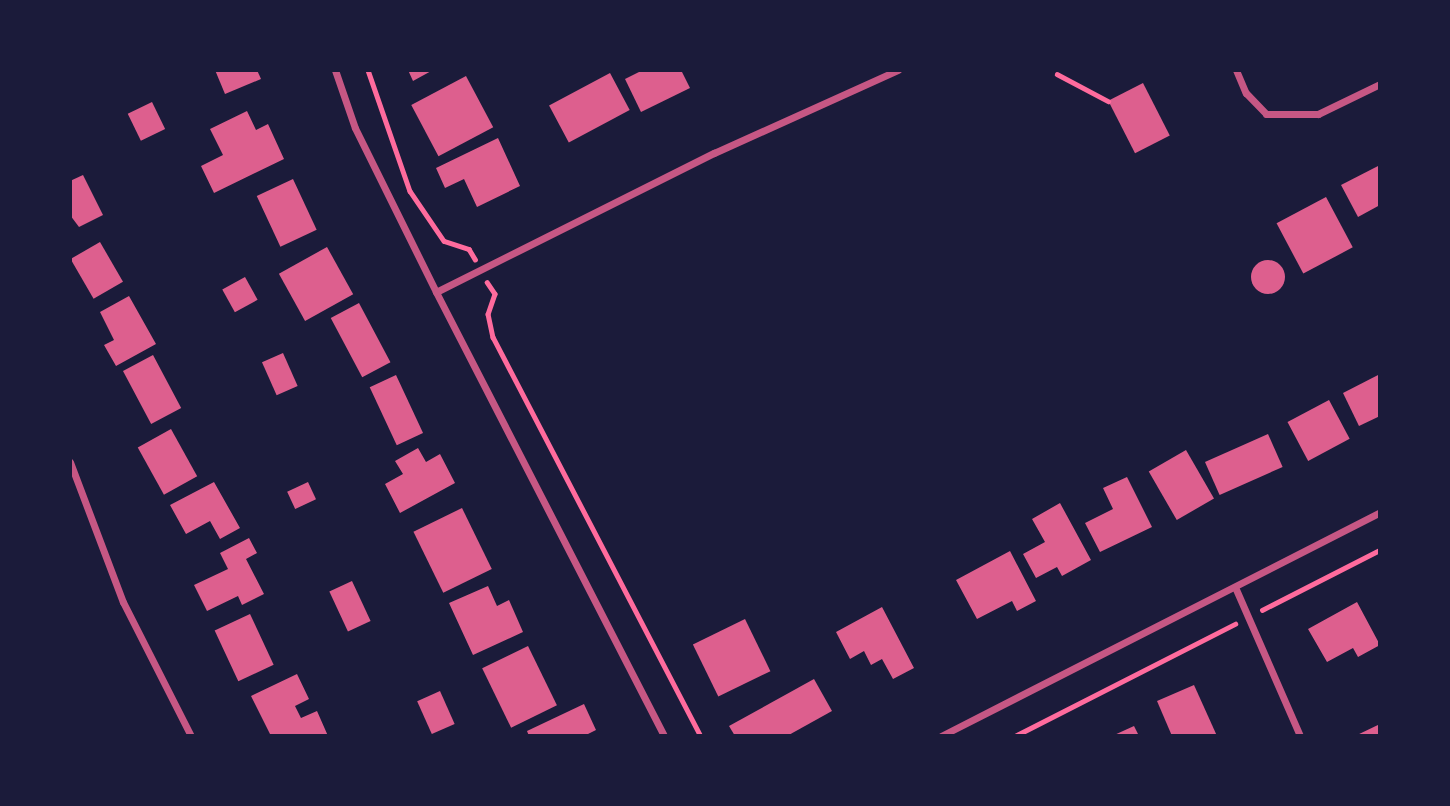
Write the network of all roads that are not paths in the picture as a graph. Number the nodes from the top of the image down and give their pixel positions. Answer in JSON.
{"nodes":[{"id":1,"x":335,"y":70,"type":"edge"},
{"id":2,"x":898,"y":70,"type":"edge"},
{"id":3,"x":1236,"y":70,"type":"edge"},
{"id":4,"x":1380,"y":83,"type":"edge"},
{"id":5,"x":436,"y":292,"type":"junction"},
{"id":6,"x":70,"y":461,"type":"edge"},
{"id":7,"x":1380,"y":512,"type":"edge"},
{"id":8,"x":1235,"y":586,"type":"junction"},
{"id":9,"x":191,"y":736,"type":"edge"},
{"id":10,"x":664,"y":736,"type":"edge"},
{"id":11,"x":941,"y":736,"type":"edge"},
{"id":12,"x":1300,"y":736,"type":"edge"}],
"edges":[{"from":1,"to":5,"type":"street"},
{"from":2,"to":5,"type":"street"},
{"from":3,"to":4,"type":"street"},
{"from":5,"to":10,"type":"street"},
{"from":6,"to":9,"type":"street"},
{"from":7,"to":8,"type":"street"},
{"from":8,"to":11,"type":"street"},
{"from":8,"to":12,"type":"street"}]}
